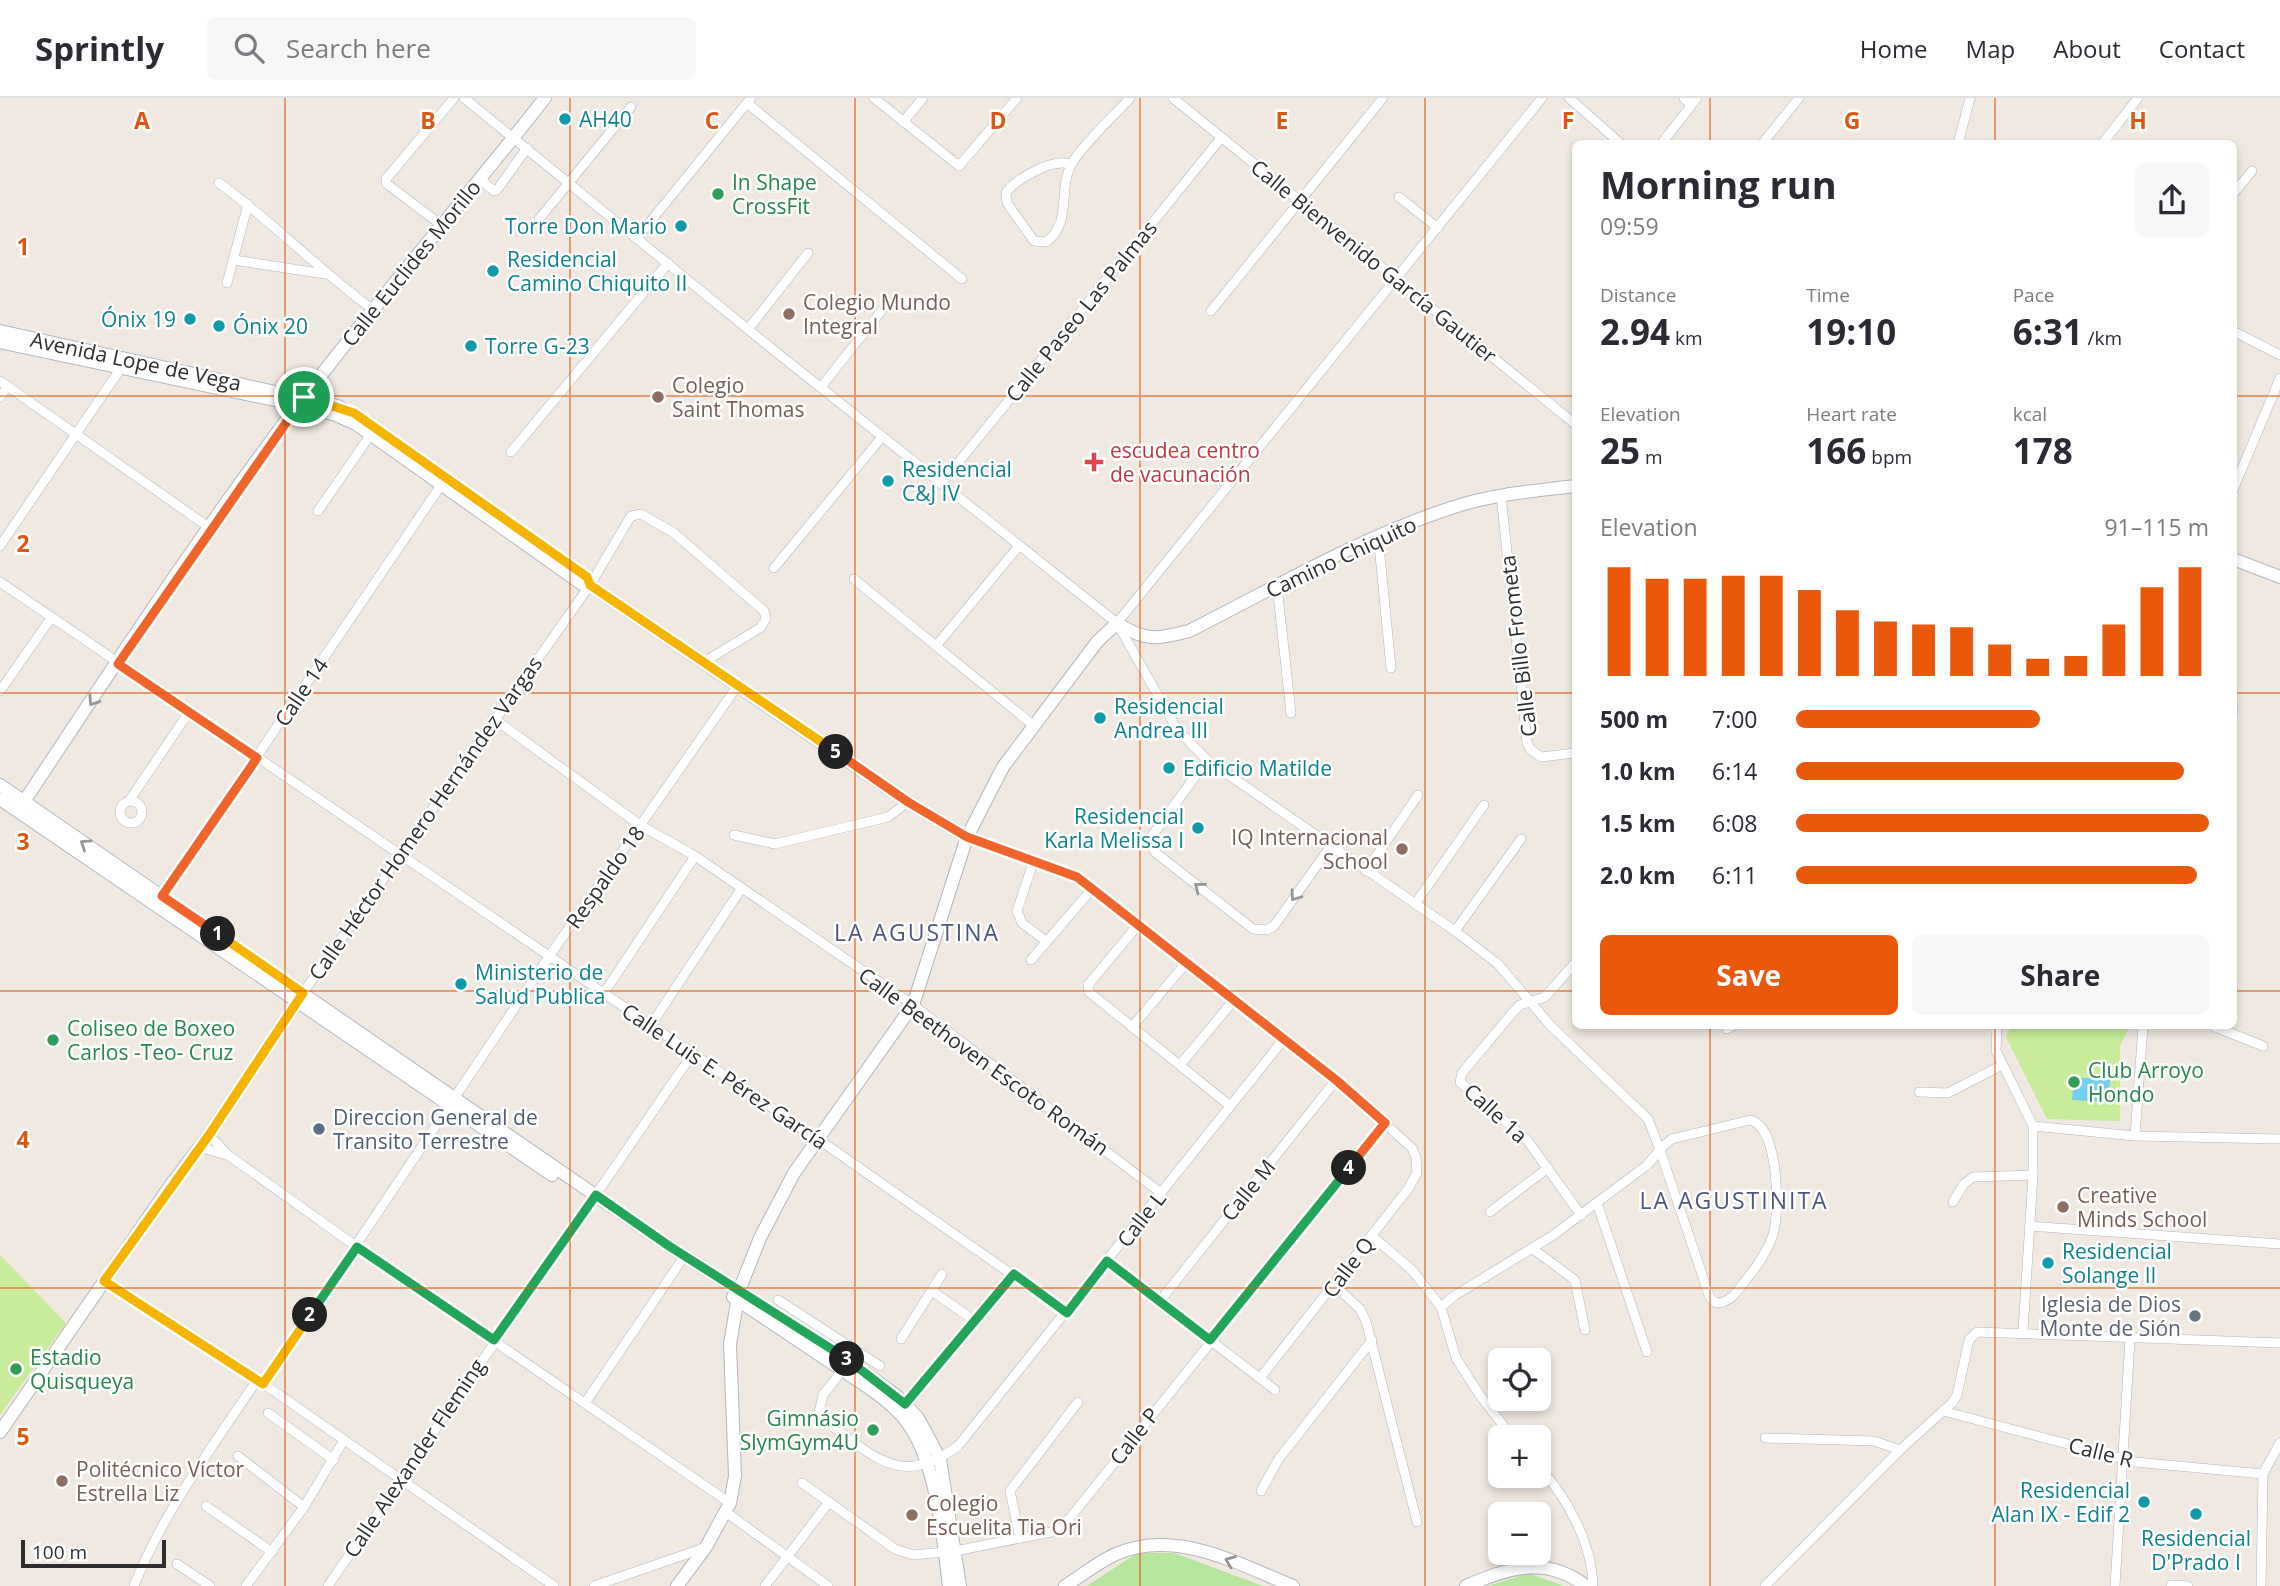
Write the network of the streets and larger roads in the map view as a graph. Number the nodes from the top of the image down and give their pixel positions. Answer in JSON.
{"nodes":[{"id":1,"x":454,"y":98,"type":"edge"},
{"id":2,"x":464,"y":98,"type":"edge"},
{"id":3,"x":545,"y":98,"type":"edge"},
{"id":4,"x":874,"y":98,"type":"edge"},
{"id":5,"x":923,"y":98,"type":"edge"},
{"id":6,"x":1017,"y":98,"type":"edge"},
{"id":7,"x":1130,"y":98,"type":"edge"},
{"id":8,"x":1173,"y":98,"type":"edge"},
{"id":9,"x":1383,"y":98,"type":"edge"},
{"id":10,"x":1542,"y":98,"type":"edge"},
{"id":11,"x":1569,"y":98,"type":"edge"},
{"id":12,"x":1684,"y":98,"type":"edge"},
{"id":13,"x":1800,"y":98,"type":"edge"},
{"id":14,"x":1970,"y":98,"type":"edge"},
{"id":15,"x":2138,"y":98,"type":"edge"},
{"id":16,"x":749,"y":101,"type":"edge"},
{"id":17,"x":1694,"y":102,"type":"edge"},
{"id":18,"x":631,"y":107,"type":"dead end"},
{"id":19,"x":903,"y":122,"type":"junction"},
{"id":20,"x":514,"y":138,"type":"junction"},
{"id":21,"x":1221,"y":138,"type":"junction"},
{"id":22,"x":1616,"y":140,"type":"edge"},
{"id":23,"x":1664,"y":140,"type":"edge"},
{"id":24,"x":1765,"y":140,"type":"edge"},
{"id":25,"x":1959,"y":140,"type":"edge"},
{"id":26,"x":2105,"y":140,"type":"edge"},
{"id":27,"x":527,"y":148,"type":"junction"},
{"id":28,"x":1071,"y":165,"type":"junction"},
{"id":29,"x":2252,"y":171,"type":"dead end"},
{"id":30,"x":479,"y":178,"type":"junction"},
{"id":31,"x":219,"y":183,"type":"dead end"},
{"id":32,"x":569,"y":183,"type":"junction"},
{"id":33,"x":2237,"y":189,"type":"edge"},
{"id":34,"x":1399,"y":197,"type":"dead end"},
{"id":35,"x":1299,"y":201,"type":"junction"},
{"id":36,"x":247,"y":204,"type":"junction"},
{"id":37,"x":539,"y":219,"type":"dead end"},
{"id":38,"x":440,"y":224,"type":"junction"},
{"id":39,"x":1438,"y":228,"type":"junction"},
{"id":40,"x":637,"y":238,"type":"junction"},
{"id":41,"x":808,"y":253,"type":"dead end"},
{"id":42,"x":234,"y":260,"type":"junction"},
{"id":43,"x":668,"y":263,"type":"junction"},
{"id":44,"x":326,"y":274,"type":"junction"},
{"id":45,"x":962,"y":279,"type":"dead end"},
{"id":46,"x":1397,"y":280,"type":"junction"},
{"id":47,"x":227,"y":283,"type":"dead end"},
{"id":48,"x":372,"y":309,"type":"junction"},
{"id":49,"x":882,"y":310,"type":"dead end"},
{"id":50,"x":1211,"y":311,"type":"dead end"},
{"id":51,"x":749,"y":328,"type":"junction"},
{"id":52,"x":0,"y":331,"type":"edge"},
{"id":53,"x":2237,"y":333,"type":"edge"},
{"id":54,"x":0,"y":342,"type":"edge"},
{"id":55,"x":2280,"y":355,"type":"edge"},
{"id":56,"x":124,"y":363,"type":"junction"},
{"id":57,"x":2280,"y":379,"type":"edge"},
{"id":58,"x":3,"y":384,"type":"edge"},
{"id":59,"x":821,"y":387,"type":"junction"},
{"id":60,"x":0,"y":397,"type":"edge"},
{"id":61,"x":301,"y":401,"type":"junction"},
{"id":62,"x":1572,"y":422,"type":"edge"},
{"id":63,"x":371,"y":434,"type":"junction"},
{"id":64,"x":76,"y":435,"type":"junction"},
{"id":65,"x":882,"y":437,"type":"junction"},
{"id":66,"x":511,"y":452,"type":"dead end"},
{"id":67,"x":2237,"y":480,"type":"edge"},
{"id":68,"x":444,"y":481,"type":"junction"},
{"id":69,"x":941,"y":484,"type":"junction"},
{"id":70,"x":1572,"y":486,"type":"edge"},
{"id":71,"x":1501,"y":495,"type":"junction"},
{"id":72,"x":318,"y":511,"type":"dead end"},
{"id":73,"x":210,"y":528,"type":"junction"},
{"id":74,"x":1378,"y":535,"type":"junction"},
{"id":75,"x":0,"y":546,"type":"edge"},
{"id":76,"x":1018,"y":547,"type":"junction"},
{"id":77,"x":2237,"y":561,"type":"edge"},
{"id":78,"x":774,"y":568,"type":"dead end"},
{"id":79,"x":2280,"y":577,"type":"edge"},
{"id":80,"x":854,"y":579,"type":"dead end"},
{"id":81,"x":0,"y":582,"type":"edge"},
{"id":82,"x":590,"y":585,"type":"junction"},
{"id":83,"x":1277,"y":586,"type":"junction"},
{"id":84,"x":51,"y":618,"type":"junction"},
{"id":85,"x":1117,"y":623,"type":"junction"},
{"id":86,"x":936,"y":646,"type":"junction"},
{"id":87,"x":704,"y":662,"type":"junction"},
{"id":88,"x":118,"y":664,"type":"junction"},
{"id":89,"x":1391,"y":668,"type":"dead end"},
{"id":90,"x":738,"y":685,"type":"junction"},
{"id":91,"x":0,"y":691,"type":"edge"},
{"id":92,"x":189,"y":712,"type":"junction"},
{"id":93,"x":1291,"y":713,"type":"dead end"},
{"id":94,"x":493,"y":718,"type":"junction"},
{"id":95,"x":1033,"y":725,"type":"junction"},
{"id":96,"x":1572,"y":753,"type":"edge"},
{"id":97,"x":257,"y":758,"type":"junction"},
{"id":98,"x":1208,"y":760,"type":"junction"},
{"id":99,"x":0,"y":785,"type":"edge"},
{"id":100,"x":1418,"y":795,"type":"dead end"},
{"id":101,"x":0,"y":799,"type":"edge"},
{"id":102,"x":129,"y":801,"type":"dead end"},
{"id":103,"x":908,"y":802,"type":"junction"},
{"id":104,"x":1484,"y":805,"type":"dead end"},
{"id":105,"x":21,"y":807,"type":"junction"},
{"id":106,"x":640,"y":825,"type":"junction"},
{"id":107,"x":734,"y":835,"type":"dead end"},
{"id":108,"x":967,"y":837,"type":"junction"},
{"id":109,"x":1521,"y":839,"type":"dead end"},
{"id":110,"x":1330,"y":847,"type":"junction"},
{"id":111,"x":398,"y":854,"type":"junction"},
{"id":112,"x":695,"y":856,"type":"junction"},
{"id":113,"x":1033,"y":863,"type":"junction"},
{"id":114,"x":1366,"y":871,"type":"junction"},
{"id":115,"x":741,"y":889,"type":"junction"},
{"id":116,"x":1092,"y":889,"type":"junction"},
{"id":117,"x":159,"y":901,"type":"junction"},
{"id":118,"x":1415,"y":904,"type":"junction"},
{"id":119,"x":1138,"y":925,"type":"junction"},
{"id":120,"x":1455,"y":931,"type":"junction"},
{"id":121,"x":1046,"y":941,"type":"junction"},
{"id":122,"x":548,"y":958,"type":"junction"},
{"id":123,"x":1031,"y":960,"type":"dead end"},
{"id":124,"x":1186,"y":962,"type":"junction"},
{"id":125,"x":1572,"y":966,"type":"edge"},
{"id":126,"x":604,"y":993,"type":"junction"},
{"id":127,"x":300,"y":997,"type":"junction"},
{"id":128,"x":1234,"y":1000,"type":"junction"},
{"id":129,"x":1528,"y":1002,"type":"junction"},
{"id":130,"x":913,"y":1005,"type":"junction"},
{"id":131,"x":651,"y":1025,"type":"junction"},
{"id":132,"x":1132,"y":1027,"type":"junction"},
{"id":133,"x":1997,"y":1029,"type":"edge"},
{"id":134,"x":2143,"y":1029,"type":"edge"},
{"id":135,"x":2220,"y":1029,"type":"edge"},
{"id":136,"x":1284,"y":1039,"type":"junction"},
{"id":137,"x":2263,"y":1046,"type":"dead end"},
{"id":138,"x":693,"y":1053,"type":"junction"},
{"id":139,"x":1180,"y":1065,"type":"junction"},
{"id":140,"x":2002,"y":1065,"type":"junction"},
{"id":141,"x":1336,"y":1080,"type":"junction"},
{"id":142,"x":1919,"y":1092,"type":"dead end"},
{"id":143,"x":452,"y":1103,"type":"junction"},
{"id":144,"x":1229,"y":1105,"type":"junction"},
{"id":145,"x":1385,"y":1123,"type":"junction"},
{"id":146,"x":2033,"y":1125,"type":"junction"},
{"id":147,"x":209,"y":1135,"type":"junction"},
{"id":148,"x":2135,"y":1136,"type":"junction"},
{"id":149,"x":818,"y":1139,"type":"junction"},
{"id":150,"x":2280,"y":1139,"type":"edge"},
{"id":151,"x":200,"y":1147,"type":"junction"},
{"id":152,"x":1412,"y":1149,"type":"joint"},
{"id":153,"x":1660,"y":1150,"type":"junction"},
{"id":154,"x":228,"y":1156,"type":"junction"},
{"id":155,"x":1548,"y":1168,"type":"junction"},
{"id":156,"x":2033,"y":1175,"type":"junction"},
{"id":157,"x":1161,"y":1193,"type":"junction"},
{"id":158,"x":594,"y":1198,"type":"junction"},
{"id":159,"x":1953,"y":1202,"type":"dead end"},
{"id":160,"x":1597,"y":1203,"type":"junction"},
{"id":161,"x":1490,"y":1212,"type":"dead end"},
{"id":162,"x":1581,"y":1215,"type":"junction"},
{"id":163,"x":2030,"y":1226,"type":"junction"},
{"id":164,"x":1371,"y":1236,"type":"junction"},
{"id":165,"x":2280,"y":1244,"type":"edge"},
{"id":166,"x":357,"y":1247,"type":"junction"},
{"id":167,"x":1533,"y":1249,"type":"junction"},
{"id":168,"x":681,"y":1261,"type":"junction"},
{"id":169,"x":1107,"y":1261,"type":"junction"},
{"id":170,"x":943,"y":1274,"type":"dead end"},
{"id":171,"x":1014,"y":1274,"type":"junction"},
{"id":172,"x":104,"y":1281,"type":"junction"},
{"id":173,"x":1335,"y":1286,"type":"junction"},
{"id":174,"x":932,"y":1290,"type":"junction"},
{"id":175,"x":738,"y":1296,"type":"junction"},
{"id":176,"x":778,"y":1300,"type":"dead end"},
{"id":177,"x":1160,"y":1301,"type":"junction"},
{"id":178,"x":1441,"y":1307,"type":"junction"},
{"id":179,"x":1067,"y":1313,"type":"junction"},
{"id":180,"x":975,"y":1321,"type":"junction"},
{"id":181,"x":1585,"y":1329,"type":"dead end"},
{"id":182,"x":2024,"y":1331,"type":"junction"},
{"id":183,"x":901,"y":1339,"type":"dead end"},
{"id":184,"x":2130,"y":1339,"type":"junction"},
{"id":185,"x":494,"y":1340,"type":"junction"},
{"id":186,"x":1210,"y":1340,"type":"junction"},
{"id":187,"x":1372,"y":1340,"type":"junction"},
{"id":188,"x":2280,"y":1343,"type":"edge"},
{"id":189,"x":1647,"y":1352,"type":"dead end"},
{"id":190,"x":866,"y":1364,"type":"junction"},
{"id":191,"x":846,"y":1365,"type":"junction"},
{"id":192,"x":880,"y":1366,"type":"dead end"},
{"id":193,"x":1260,"y":1378,"type":"junction"},
{"id":194,"x":260,"y":1382,"type":"junction"},
{"id":195,"x":1275,"y":1390,"type":"dead end"},
{"id":196,"x":1078,"y":1402,"type":"dead end"},
{"id":197,"x":585,"y":1403,"type":"junction"},
{"id":198,"x":902,"y":1408,"type":"junction"},
{"id":199,"x":1943,"y":1411,"type":"junction"},
{"id":200,"x":268,"y":1413,"type":"dead end"},
{"id":201,"x":1503,"y":1425,"type":"edge"},
{"id":202,"x":0,"y":1432,"type":"edge"},
{"id":203,"x":1765,"y":1438,"type":"dead end"},
{"id":204,"x":344,"y":1440,"type":"junction"},
{"id":205,"x":2280,"y":1443,"type":"edge"},
{"id":206,"x":1900,"y":1450,"type":"junction"},
{"id":207,"x":238,"y":1456,"type":"dead end"},
{"id":208,"x":940,"y":1459,"type":"junction"},
{"id":209,"x":2123,"y":1459,"type":"junction"},
{"id":210,"x":334,"y":1460,"type":"junction"},
{"id":211,"x":926,"y":1462,"type":"junction"},
{"id":212,"x":2263,"y":1474,"type":"junction"},
{"id":213,"x":401,"y":1479,"type":"junction"},
{"id":214,"x":802,"y":1483,"type":"dead end"},
{"id":215,"x":1551,"y":1483,"type":"edge"},
{"id":216,"x":1261,"y":1491,"type":"dead end"},
{"id":217,"x":829,"y":1502,"type":"junction"},
{"id":218,"x":206,"y":1506,"type":"dead end"},
{"id":219,"x":304,"y":1507,"type":"junction"},
{"id":220,"x":729,"y":1508,"type":"junction"},
{"id":221,"x":1417,"y":1522,"type":"dead end"},
{"id":222,"x":1020,"y":1538,"type":"junction"},
{"id":223,"x":706,"y":1547,"type":"junction"},
{"id":224,"x":272,"y":1552,"type":"junction"},
{"id":225,"x":950,"y":1552,"type":"junction"},
{"id":226,"x":786,"y":1555,"type":"junction"},
{"id":227,"x":177,"y":1564,"type":"dead end"},
{"id":228,"x":2171,"y":1585,"type":"edge"},
{"id":229,"x":134,"y":1586,"type":"edge"},
{"id":230,"x":210,"y":1586,"type":"edge"},
{"id":231,"x":246,"y":1586,"type":"edge"},
{"id":232,"x":328,"y":1586,"type":"edge"},
{"id":233,"x":554,"y":1586,"type":"edge"},
{"id":234,"x":594,"y":1586,"type":"edge"},
{"id":235,"x":677,"y":1586,"type":"edge"},
{"id":236,"x":765,"y":1586,"type":"edge"},
{"id":237,"x":828,"y":1586,"type":"edge"},
{"id":238,"x":949,"y":1586,"type":"edge"},
{"id":239,"x":960,"y":1586,"type":"edge"},
{"id":240,"x":1065,"y":1586,"type":"edge"},
{"id":241,"x":1293,"y":1586,"type":"edge"},
{"id":242,"x":1466,"y":1586,"type":"edge"},
{"id":243,"x":1586,"y":1586,"type":"edge"},
{"id":244,"x":1594,"y":1586,"type":"edge"},
{"id":245,"x":1765,"y":1586,"type":"edge"},
{"id":246,"x":2115,"y":1586,"type":"edge"},
{"id":247,"x":2188,"y":1586,"type":"edge"},
{"id":248,"x":2261,"y":1586,"type":"edge"}],
"edges":[{"from":1,"to":38,"type":"street"},
{"from":2,"to":20,"type":"street"},
{"from":3,"to":20,"type":"street","name":"Calle Euclides Morillo"},
{"from":4,"to":19,"type":"street"},
{"from":5,"to":19,"type":"street"},
{"from":6,"to":19,"type":"street"},
{"from":7,"to":28,"type":"street"},
{"from":8,"to":21,"type":"street","name":"Calle Bienvenido García Gautier"},
{"from":9,"to":35,"type":"street"},
{"from":10,"to":39,"type":"street"},
{"from":11,"to":22,"type":"street"},
{"from":12,"to":17,"type":"street"},
{"from":13,"to":24,"type":"street"},
{"from":14,"to":25,"type":"street"},
{"from":15,"to":26,"type":"street"},
{"from":16,"to":40,"type":"street"},
{"from":16,"to":45,"type":"street"},
{"from":17,"to":23,"type":"street"},
{"from":18,"to":32,"type":"street"},
{"from":20,"to":27,"type":"street"},
{"from":20,"to":30,"type":"street","name":"Calle Euclides Morillo"},
{"from":21,"to":35,"type":"street","name":"Calle Bienvenido García Gautier"},
{"from":21,"to":69,"type":"street","name":"Calle Paseo Las Palmas"},
{"from":27,"to":30,"type":"street"},
{"from":27,"to":32,"type":"street"},
{"from":28,"to":28,"type":"street"},
{"from":29,"to":33,"type":"street"},
{"from":30,"to":38,"type":"street","name":"Calle Euclides Morillo"},
{"from":31,"to":36,"type":"street"},
{"from":32,"to":37,"type":"street"},
{"from":32,"to":40,"type":"street"},
{"from":34,"to":39,"type":"street"},
{"from":35,"to":46,"type":"street","name":"Calle Bienvenido García Gautier"},
{"from":35,"to":50,"type":"street"},
{"from":36,"to":42,"type":"street"},
{"from":36,"to":44,"type":"street"},
{"from":38,"to":48,"type":"street","name":"Calle Euclides Morillo"},
{"from":39,"to":46,"type":"street"},
{"from":40,"to":43,"type":"street"},
{"from":41,"to":51,"type":"street"},
{"from":42,"to":44,"type":"street"},
{"from":42,"to":47,"type":"street"},
{"from":43,"to":51,"type":"street"},
{"from":43,"to":66,"type":"street"},
{"from":44,"to":48,"type":"street"},
{"from":46,"to":62,"type":"street","name":"Calle Bienvenido García Gautier"},
{"from":46,"to":85,"type":"street"},
{"from":48,"to":61,"type":"street","name":"Calle Euclides Morillo"},
{"from":49,"to":59,"type":"street"},
{"from":51,"to":59,"type":"street"},
{"from":52,"to":56,"type":"street","name":"Avenida Lope de Vega"},
{"from":53,"to":55,"type":"street"},
{"from":54,"to":56,"type":"street","name":"Avenida Lope de Vega"},
{"from":56,"to":61,"type":"street","name":"Avenida Lope de Vega"},
{"from":56,"to":64,"type":"street"},
{"from":57,"to":67,"type":"street"},
{"from":58,"to":60,"type":"street"},
{"from":58,"to":64,"type":"street"},
{"from":59,"to":65,"type":"street"},
{"from":61,"to":63,"type":"street","name":"Avenida Lope de Vega"},
{"from":61,"to":68,"type":"street","name":"Avenida Lope de Vega"},
{"from":61,"to":73,"type":"street","name":"Calle Euclides Morillo"},
{"from":63,"to":68,"type":"street","name":"Avenida Lope de Vega"},
{"from":63,"to":72,"type":"street"},
{"from":64,"to":73,"type":"street"},
{"from":64,"to":75,"type":"street"},
{"from":65,"to":69,"type":"street"},
{"from":65,"to":78,"type":"street"},
{"from":68,"to":82,"type":"street","name":"Avenida Lope de Vega"},
{"from":68,"to":97,"type":"street","name":"Calle 14"},
{"from":69,"to":76,"type":"street"},
{"from":70,"to":71,"type":"street","name":"Camino Chiquito"},
{"from":71,"to":74,"type":"street","name":"Camino Chiquito"},
{"from":71,"to":96,"type":"street","name":"Calle Billo Frometa"},
{"from":73,"to":88,"type":"street","name":"Calle Euclides Morillo"},
{"from":74,"to":83,"type":"street","name":"Camino Chiquito"},
{"from":74,"to":89,"type":"street"},
{"from":76,"to":85,"type":"street"},
{"from":76,"to":86,"type":"street"},
{"from":77,"to":79,"type":"street"},
{"from":80,"to":86,"type":"street"},
{"from":81,"to":84,"type":"street","name":"Calle Luis E. Pérez García"},
{"from":82,"to":87,"type":"street","name":"Avenida Lope de Vega"},
{"from":82,"to":87,"type":"street","name":"Calle Héctor Homero Hernández Vargas"},
{"from":82,"to":94,"type":"street","name":"Calle Héctor Homero Hernández Vargas"},
{"from":83,"to":85,"type":"street","name":"Camino Chiquito"},
{"from":83,"to":93,"type":"street"},
{"from":84,"to":88,"type":"street","name":"Calle Luis E. Pérez García"},
{"from":84,"to":91,"type":"street"},
{"from":85,"to":95,"type":"street"},
{"from":85,"to":98,"type":"street"},
{"from":86,"to":95,"type":"street"},
{"from":87,"to":90,"type":"street","name":"Avenida Lope de Vega"},
{"from":88,"to":92,"type":"street","name":"Calle Luis E. Pérez García"},
{"from":88,"to":105,"type":"street","name":"Calle Euclides Morillo","one_way":true},
{"from":90,"to":103,"type":"street","name":"Avenida Lope de Vega"},
{"from":90,"to":106,"type":"street","name":"Respaldo 18"},
{"from":92,"to":97,"type":"street","name":"Calle Luis E. Pérez García"},
{"from":92,"to":102,"type":"street"},
{"from":94,"to":106,"type":"street","name":"Calle Beethoven Escoto Román"},
{"from":94,"to":111,"type":"street","name":"Calle Héctor Homero Hernández Vargas"},
{"from":95,"to":108,"type":"street"},
{"from":97,"to":111,"type":"street","name":"Calle Luis E. Pérez García"},
{"from":97,"to":117,"type":"street","name":"Calle 14"},
{"from":98,"to":110,"type":"street"},
{"from":110,"to":98,"type":"street","one_way":true},
{"from":99,"to":105,"type":"street"},
{"from":100,"to":114,"type":"street"},
{"from":101,"to":105,"type":"street"},
{"from":103,"to":107,"type":"street"},
{"from":103,"to":108,"type":"street","name":"Avenida Lope de Vega"},
{"from":104,"to":118,"type":"street"},
{"from":105,"to":117,"type":"street"},
{"from":106,"to":112,"type":"street","name":"Calle Beethoven Escoto Román"},
{"from":106,"to":122,"type":"street","name":"Respaldo 18"},
{"from":108,"to":113,"type":"street","name":"Avenida Lope de Vega"},
{"from":108,"to":130,"type":"street"},
{"from":109,"to":120,"type":"street"},
{"from":110,"to":114,"type":"street"},
{"from":111,"to":122,"type":"street","name":"Calle Luis E. Pérez García"},
{"from":111,"to":127,"type":"street","name":"Calle Héctor Homero Hernández Vargas"},
{"from":112,"to":115,"type":"street","name":"Calle Beethoven Escoto Román"},
{"from":112,"to":126,"type":"street"},
{"from":113,"to":116,"type":"street","name":"Avenida Lope de Vega"},
{"from":113,"to":121,"type":"street"},
{"from":114,"to":118,"type":"street"},
{"from":115,"to":130,"type":"street","name":"Calle Beethoven Escoto Román"},
{"from":115,"to":131,"type":"street"},
{"from":116,"to":119,"type":"street","name":"Avenida Lope de Vega"},
{"from":116,"to":121,"type":"street"},
{"from":117,"to":127,"type":"street"},
{"from":118,"to":120,"type":"street"},
{"from":119,"to":124,"type":"street","name":"Avenida Lope de Vega"},
{"from":119,"to":132,"type":"street"},
{"from":120,"to":129,"type":"street"},
{"from":121,"to":123,"type":"street"},
{"from":122,"to":126,"type":"street","name":"Calle Luis E. Pérez García"},
{"from":122,"to":143,"type":"street","name":"Respaldo 18"},
{"from":124,"to":128,"type":"street","name":"Avenida Lope de Vega"},
{"from":124,"to":132,"type":"street"},
{"from":125,"to":129,"type":"street","name":"Calle 1a"},
{"from":126,"to":131,"type":"street","name":"Calle Luis E. Pérez García"},
{"from":127,"to":143,"type":"street"},
{"from":127,"to":147,"type":"street","name":"Calle Héctor Homero Hernández Vargas"},
{"from":128,"to":136,"type":"street","name":"Avenida Lope de Vega"},
{"from":128,"to":139,"type":"street"},
{"from":129,"to":153,"type":"street"},
{"from":129,"to":155,"type":"street","name":"Calle 1a"},
{"from":130,"to":149,"type":"street"},
{"from":130,"to":157,"type":"street","name":"Calle Beethoven Escoto Román"},
{"from":131,"to":138,"type":"street","name":"Calle Luis E. Pérez García"},
{"from":132,"to":139,"type":"street"},
{"from":133,"to":140,"type":"street"},
{"from":134,"to":148,"type":"street"},
{"from":135,"to":137,"type":"street"},
{"from":136,"to":141,"type":"street","name":"Avenida Lope de Vega"},
{"from":136,"to":144,"type":"street","name":"Calle L"},
{"from":138,"to":149,"type":"street","name":"Calle Luis E. Pérez García"},
{"from":138,"to":158,"type":"street","name":"Calle Alexander Fleming"},
{"from":139,"to":144,"type":"street"},
{"from":140,"to":142,"type":"street"},
{"from":140,"to":146,"type":"street"},
{"from":141,"to":145,"type":"street","name":"Avenida Lope de Vega"},
{"from":141,"to":177,"type":"street","name":"Calle M"},
{"from":143,"to":158,"type":"street"},
{"from":143,"to":166,"type":"street","name":"Respaldo 18"},
{"from":144,"to":157,"type":"street","name":"Calle L"},
{"from":145,"to":152,"type":"street","name":"Avenida Lope de Vega"},
{"from":145,"to":186,"type":"street","name":"Calle P"},
{"from":146,"to":148,"type":"street"},
{"from":146,"to":156,"type":"street"},
{"from":147,"to":151,"type":"street","name":"Calle Héctor Homero Hernández Vargas"},
{"from":147,"to":154,"type":"street"},
{"from":148,"to":150,"type":"street"},
{"from":149,"to":171,"type":"street","name":"Calle Luis E. Pérez García"},
{"from":149,"to":175,"type":"street"},
{"from":151,"to":154,"type":"street"},
{"from":151,"to":172,"type":"street","name":"Calle Héctor Homero Hernández Vargas"},
{"from":152,"to":164,"type":"street","name":"Calle Q"},
{"from":153,"to":153,"type":"street"},
{"from":153,"to":160,"type":"street"},
{"from":154,"to":166,"type":"street"},
{"from":155,"to":161,"type":"street"},
{"from":155,"to":162,"type":"street","name":"Calle 1a"},
{"from":156,"to":159,"type":"street"},
{"from":156,"to":163,"type":"street"},
{"from":157,"to":169,"type":"street","name":"Calle L"},
{"from":158,"to":168,"type":"street"},
{"from":158,"to":175,"type":"street"},
{"from":158,"to":185,"type":"street","name":"Calle Alexander Fleming"},
{"from":160,"to":162,"type":"street"},
{"from":160,"to":189,"type":"street"},
{"from":162,"to":167,"type":"street"},
{"from":163,"to":165,"type":"street"},
{"from":163,"to":182,"type":"street"},
{"from":164,"to":173,"type":"street","name":"Calle Q"},
{"from":164,"to":178,"type":"street"},
{"from":166,"to":185,"type":"street"},
{"from":166,"to":194,"type":"street","name":"Respaldo 18"},
{"from":167,"to":178,"type":"street"},
{"from":167,"to":181,"type":"street"},
{"from":168,"to":175,"type":"street"},
{"from":168,"to":197,"type":"street"},
{"from":169,"to":177,"type":"street"},
{"from":169,"to":179,"type":"street","name":"Calle L"},
{"from":170,"to":174,"type":"street"},
{"from":171,"to":179,"type":"street","name":"Calle Luis E. Pérez García"},
{"from":171,"to":180,"type":"street"},
{"from":172,"to":194,"type":"street"},
{"from":172,"to":202,"type":"street","name":"Calle Héctor Homero Hernández Vargas"},
{"from":173,"to":187,"type":"street"},
{"from":173,"to":193,"type":"street","name":"Calle Q"},
{"from":174,"to":180,"type":"street"},
{"from":174,"to":183,"type":"street"},
{"from":175,"to":191,"type":"street"},
{"from":175,"to":220,"type":"street"},
{"from":176,"to":190,"type":"street"},
{"from":177,"to":186,"type":"street"},
{"from":178,"to":201,"type":"street"},
{"from":179,"to":208,"type":"street","name":"Calle L"},
{"from":180,"to":198,"type":"street"},
{"from":182,"to":184,"type":"street"},
{"from":182,"to":199,"type":"street"},
{"from":184,"to":188,"type":"street"},
{"from":184,"to":209,"type":"street"},
{"from":185,"to":197,"type":"street"},
{"from":185,"to":213,"type":"street","name":"Calle Alexander Fleming"},
{"from":186,"to":193,"type":"street"},
{"from":186,"to":222,"type":"street","name":"Calle P"},
{"from":187,"to":216,"type":"street"},
{"from":187,"to":221,"type":"street"},
{"from":190,"to":191,"type":"street"},
{"from":190,"to":192,"type":"street"},
{"from":190,"to":198,"type":"street"},
{"from":191,"to":198,"type":"street"},
{"from":191,"to":211,"type":"street"},
{"from":193,"to":195,"type":"street"},
{"from":194,"to":204,"type":"street"},
{"from":194,"to":229,"type":"street","name":"Respaldo 18"},
{"from":196,"to":222,"type":"street"},
{"from":197,"to":220,"type":"street"},
{"from":198,"to":208,"type":"street"},
{"from":198,"to":211,"type":"street"},
{"from":199,"to":206,"type":"street"},
{"from":199,"to":209,"type":"street","name":"Calle R"},
{"from":200,"to":210,"type":"street"},
{"from":203,"to":206,"type":"street"},
{"from":204,"to":210,"type":"street"},
{"from":204,"to":213,"type":"street"},
{"from":205,"to":212,"type":"street"},
{"from":206,"to":245,"type":"street"},
{"from":207,"to":219,"type":"street"},
{"from":208,"to":211,"type":"street"},
{"from":208,"to":225,"type":"street"},
{"from":209,"to":212,"type":"street","name":"Calle R"},
{"from":209,"to":246,"type":"street"},
{"from":210,"to":219,"type":"street"},
{"from":211,"to":225,"type":"street"},
{"from":212,"to":248,"type":"street"},
{"from":213,"to":232,"type":"street","name":"Calle Alexander Fleming"},
{"from":213,"to":233,"type":"street"},
{"from":214,"to":217,"type":"street","name":"Calle P"},
{"from":215,"to":244,"type":"street"},
{"from":217,"to":225,"type":"street","name":"Calle P"},
{"from":217,"to":226,"type":"street"},
{"from":218,"to":224,"type":"street"},
{"from":219,"to":224,"type":"street"},
{"from":220,"to":223,"type":"street"},
{"from":220,"to":226,"type":"street"},
{"from":222,"to":225,"type":"street","name":"Calle P"},
{"from":223,"to":234,"type":"street"},
{"from":223,"to":235,"type":"street"},
{"from":224,"to":231,"type":"street"},
{"from":225,"to":238,"type":"street"},
{"from":225,"to":239,"type":"street"},
{"from":226,"to":236,"type":"street"},
{"from":226,"to":237,"type":"street"},
{"from":227,"to":230,"type":"street"},
{"from":228,"to":247,"type":"street"},
{"from":241,"to":240,"type":"street","one_way":true},
{"from":242,"to":243,"type":"street"}]}
